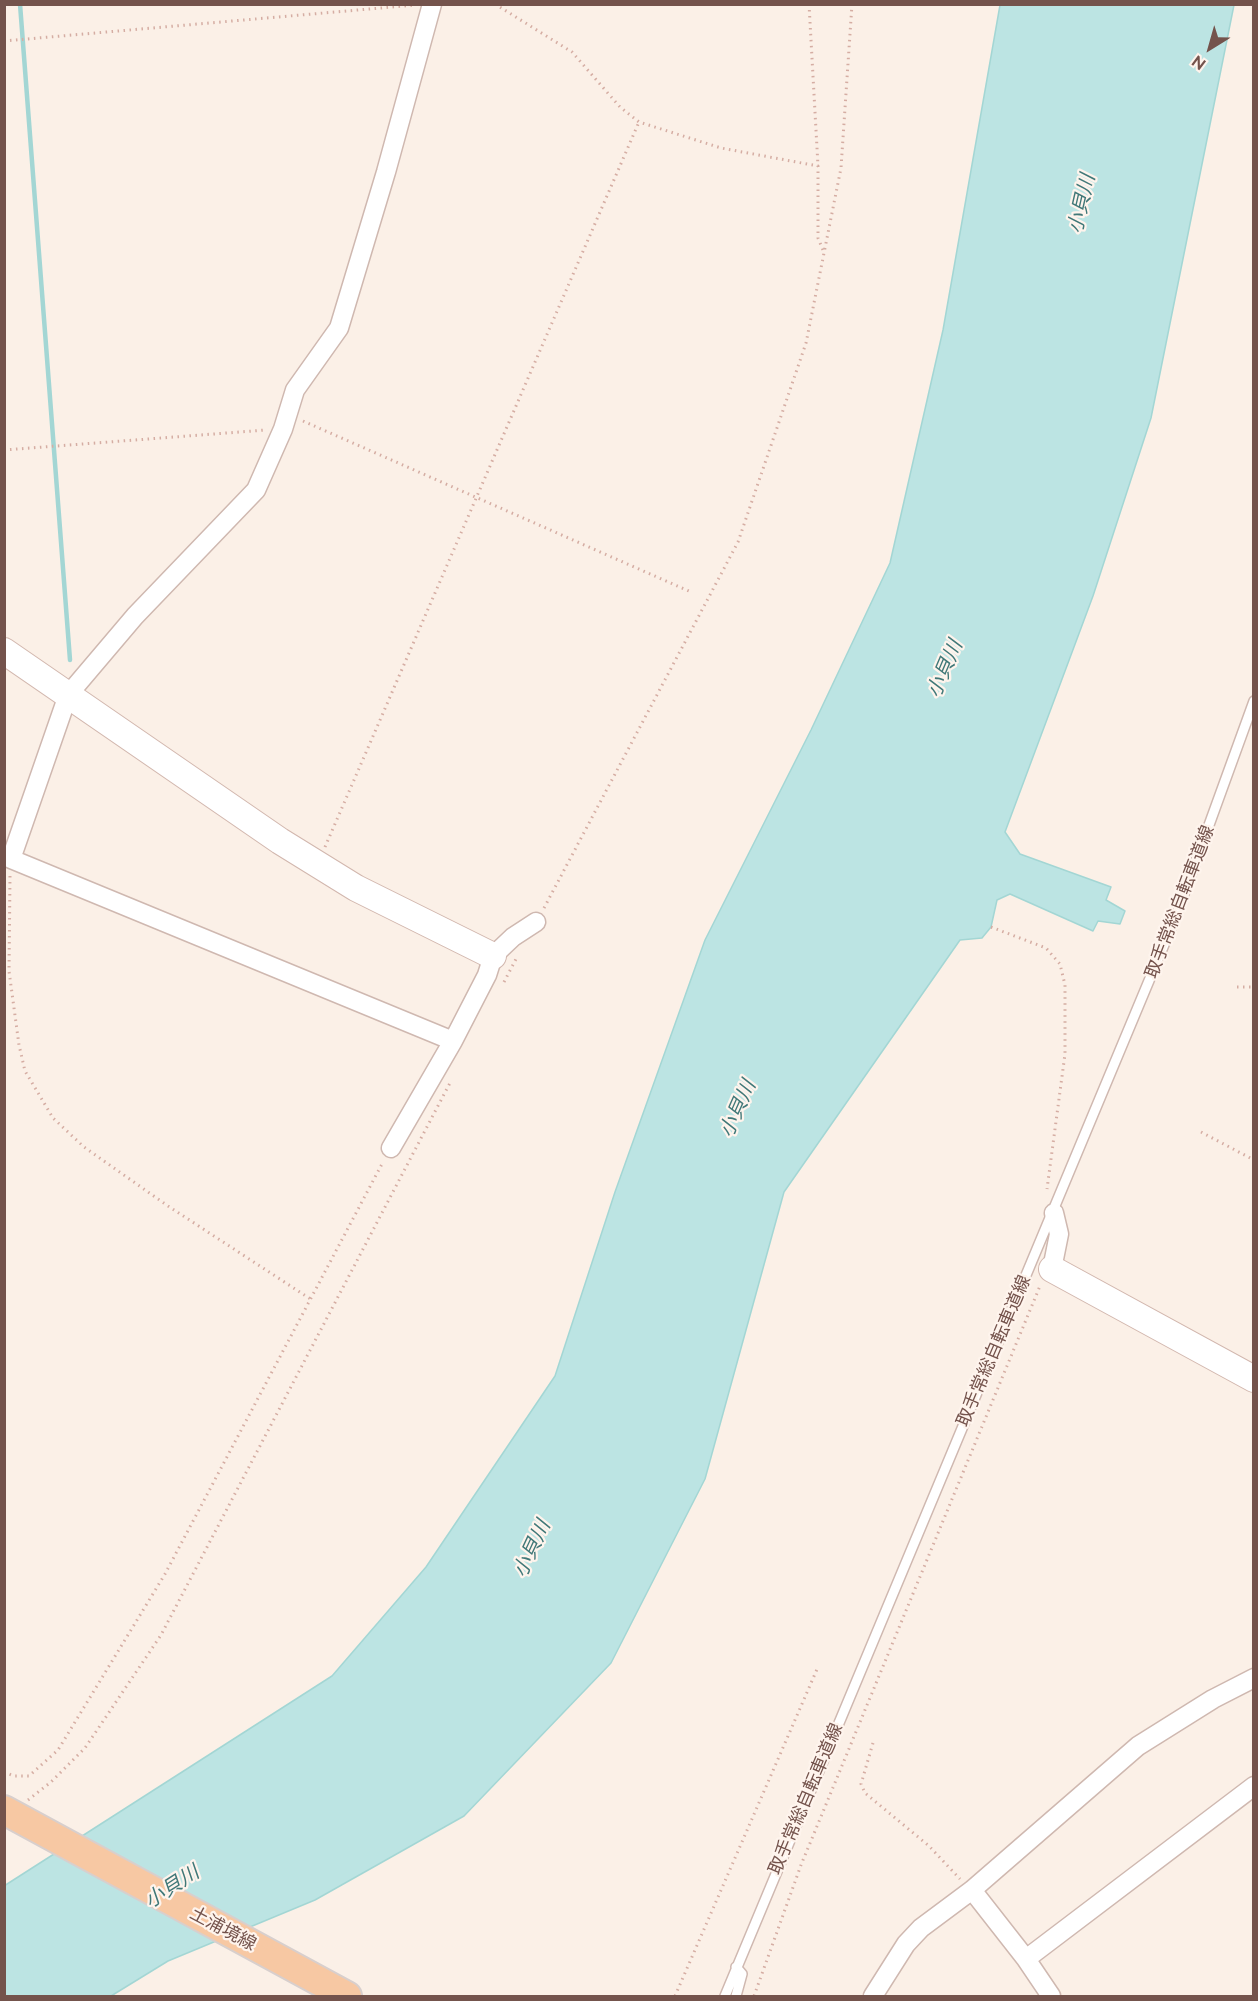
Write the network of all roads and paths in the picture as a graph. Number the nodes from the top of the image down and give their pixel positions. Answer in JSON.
{"nodes":[{"id":1,"x":426,"y":4,"type":"edge"},
{"id":2,"x":432,"y":4,"type":"edge"},
{"id":3,"x":495,"y":4,"type":"edge"},
{"id":4,"x":809,"y":4,"type":"edge"},
{"id":5,"x":4,"y":41,"type":"edge"},
{"id":6,"x":639,"y":122,"type":"junction"},
{"id":7,"x":818,"y":166,"type":"junction"},
{"id":8,"x":824,"y":252,"type":"dead end"},
{"id":9,"x":285,"y":422,"type":"junction"},
{"id":10,"x":4,"y":450,"type":"edge"},
{"id":11,"x":475,"y":499,"type":"junction"},
{"id":12,"x":691,"y":592,"type":"dead end"},
{"id":13,"x":4,"y":651,"type":"edge"},
{"id":14,"x":68,"y":695,"type":"junction"},
{"id":15,"x":1254,"y":701,"type":"edge"},
{"id":16,"x":10,"y":859,"type":"junction"},
{"id":17,"x":318,"y":864,"type":"junction"},
{"id":18,"x":536,"y":922,"type":"dead end"},
{"id":19,"x":991,"y":927,"type":"dead end"},
{"id":20,"x":493,"y":957,"type":"junction"},
{"id":21,"x":1237,"y":987,"type":"dead end"},
{"id":22,"x":1254,"y":987,"type":"edge"},
{"id":23,"x":453,"y":1041,"type":"junction"},
{"id":24,"x":1201,"y":1132,"type":"dead end"},
{"id":25,"x":391,"y":1148,"type":"joint"},
{"id":26,"x":1254,"y":1160,"type":"edge"},
{"id":27,"x":1054,"y":1213,"type":"junction"},
{"id":28,"x":1052,"y":1269,"type":"junction"},
{"id":29,"x":312,"y":1300,"type":"junction"},
{"id":30,"x":1254,"y":1379,"type":"edge"},
{"id":31,"x":818,"y":1667,"type":"dead end"},
{"id":32,"x":1254,"y":1678,"type":"edge"},
{"id":33,"x":873,"y":1743,"type":"dead end"},
{"id":34,"x":4,"y":1772,"type":"edge"},
{"id":35,"x":1254,"y":1786,"type":"edge"},
{"id":36,"x":14,"y":1816,"type":"edge"},
{"id":37,"x":972,"y":1890,"type":"junction"},
{"id":38,"x":1026,"y":1959,"type":"junction"},
{"id":39,"x":736,"y":1967,"type":"junction"},
{"id":40,"x":347,"y":1996,"type":"edge"},
{"id":41,"x":675,"y":1996,"type":"edge"},
{"id":42,"x":725,"y":1996,"type":"edge"},
{"id":43,"x":736,"y":1996,"type":"edge"},
{"id":44,"x":754,"y":1996,"type":"edge"},
{"id":45,"x":873,"y":1996,"type":"edge"},
{"id":46,"x":1051,"y":1996,"type":"edge"}],
"edges":[{"from":1,"to":5,"type":"path"},
{"from":2,"to":9,"type":"street"},
{"from":3,"to":6,"type":"path"},
{"from":4,"to":7,"type":"path"},
{"from":6,"to":7,"type":"path"},
{"from":6,"to":11,"type":"path"},
{"from":7,"to":8,"type":"path"},
{"from":9,"to":10,"type":"path"},
{"from":9,"to":11,"type":"path"},
{"from":9,"to":14,"type":"street"},
{"from":11,"to":12,"type":"path"},
{"from":11,"to":17,"type":"path"},
{"from":13,"to":14,"type":"street"},
{"from":14,"to":16,"type":"street"},
{"from":14,"to":17,"type":"street"},
{"from":15,"to":27,"type":"lane","name":"取手常総自転車道線"},
{"from":16,"to":23,"type":"street"},
{"from":16,"to":29,"type":"path"},
{"from":17,"to":20,"type":"street"},
{"from":18,"to":20,"type":"street"},
{"from":19,"to":27,"type":"path"},
{"from":20,"to":23,"type":"street"},
{"from":21,"to":22,"type":"path"},
{"from":23,"to":25,"type":"street"},
{"from":24,"to":26,"type":"path"},
{"from":25,"to":29,"type":"path"},
{"from":27,"to":28,"type":"street"},
{"from":27,"to":39,"type":"lane","name":"取手常総自転車道線"},
{"from":28,"to":30,"type":"street"},
{"from":28,"to":44,"type":"path"},
{"from":29,"to":34,"type":"path"},
{"from":31,"to":41,"type":"path"},
{"from":32,"to":37,"type":"street"},
{"from":33,"to":37,"type":"path"},
{"from":35,"to":38,"type":"street"},
{"from":36,"to":40,"type":"main road","name":"土浦境線"},
{"from":37,"to":38,"type":"street"},
{"from":37,"to":45,"type":"street"},
{"from":38,"to":46,"type":"street"},
{"from":39,"to":42,"type":"lane","name":"取手常総自転車道線"},
{"from":39,"to":43,"type":"lane"}]}
